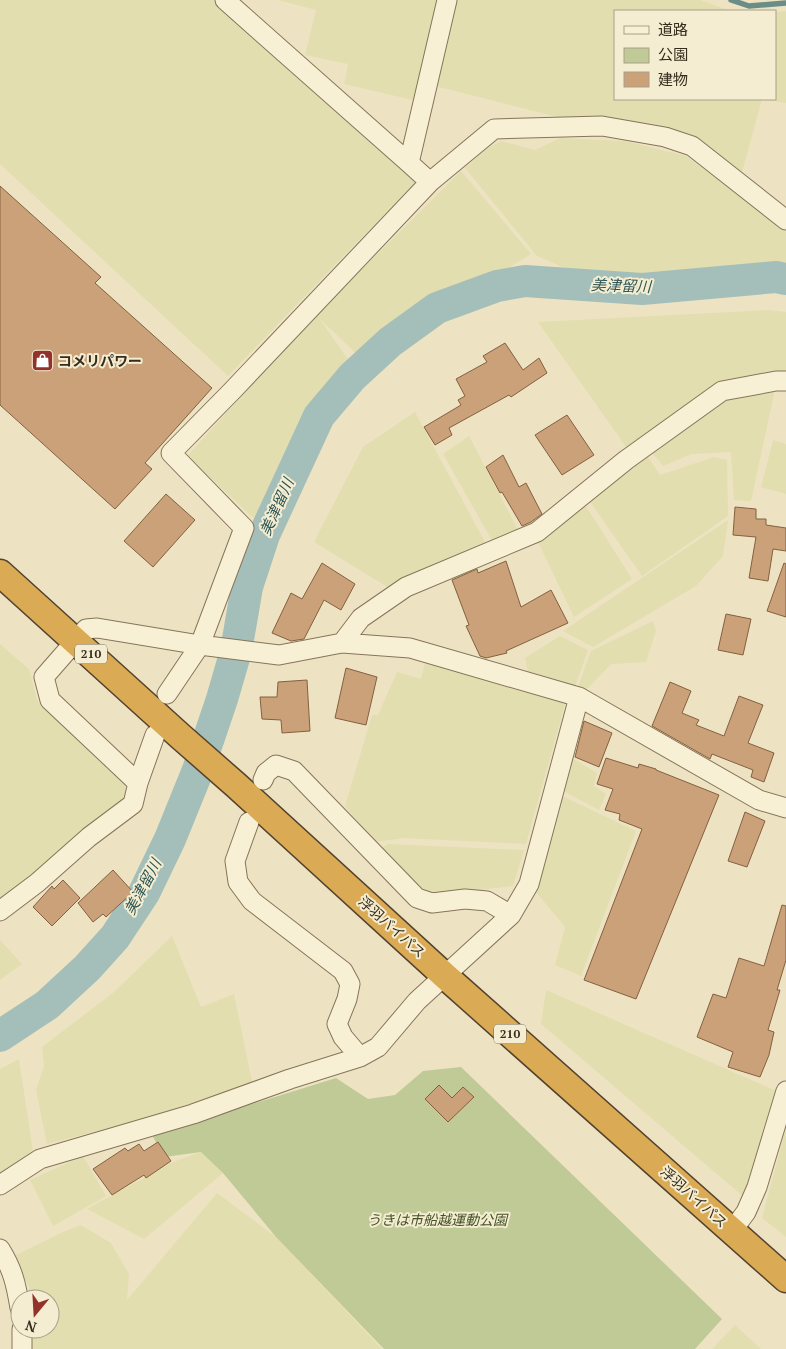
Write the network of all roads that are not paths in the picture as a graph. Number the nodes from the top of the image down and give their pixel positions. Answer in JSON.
{"nodes":[{"id":1,"x":225,"y":0,"type":"edge"},
{"id":2,"x":447,"y":0,"type":"edge"},
{"id":3,"x":410,"y":163,"type":"junction"},
{"id":4,"x":430,"y":182,"type":"junction"},
{"id":5,"x":786,"y":220,"type":"edge"},
{"id":6,"x":786,"y":381,"type":"edge"},
{"id":7,"x":0,"y":573,"type":"edge"},
{"id":8,"x":76,"y":640,"type":"junction"},
{"id":9,"x":342,"y":644,"type":"junction"},
{"id":10,"x":200,"y":645,"type":"junction"},
{"id":11,"x":167,"y":694,"type":"dead end"},
{"id":12,"x":579,"y":697,"type":"junction"},
{"id":13,"x":155,"y":735,"type":"dead end"},
{"id":14,"x":263,"y":780,"type":"dead end"},
{"id":15,"x":138,"y":783,"type":"junction"},
{"id":16,"x":786,"y":808,"type":"edge"},
{"id":17,"x":249,"y":822,"type":"dead end"},
{"id":18,"x":0,"y":911,"type":"edge"},
{"id":19,"x":511,"y":915,"type":"junction"},
{"id":20,"x":445,"y":976,"type":"junction"},
{"id":21,"x":360,"y":1057,"type":"junction"},
{"id":22,"x":786,"y":1091,"type":"edge"},
{"id":23,"x":0,"y":1185,"type":"edge"},
{"id":24,"x":732,"y":1231,"type":"junction"},
{"id":25,"x":0,"y":1249,"type":"edge"},
{"id":26,"x":786,"y":1279,"type":"edge"},
{"id":27,"x":17,"y":1289,"type":"edge"}],
"edges":[{"from":1,"to":3,"type":"street"},
{"from":2,"to":3,"type":"street"},
{"from":3,"to":4,"type":"street"},
{"from":4,"to":5,"type":"street"},
{"from":4,"to":10,"type":"street"},
{"from":6,"to":9,"type":"street"},
{"from":7,"to":8,"type":"highway","name":"浮羽バイパス","number":"210"},
{"from":8,"to":10,"type":"street"},
{"from":8,"to":15,"type":"street"},
{"from":8,"to":20,"type":"highway","name":"浮羽バイパス","number":"210"},
{"from":9,"to":10,"type":"street"},
{"from":9,"to":12,"type":"street"},
{"from":10,"to":11,"type":"street"},
{"from":12,"to":16,"type":"street"},
{"from":12,"to":19,"type":"street"},
{"from":13,"to":15,"type":"street"},
{"from":14,"to":19,"type":"street"},
{"from":15,"to":18,"type":"street"},
{"from":17,"to":21,"type":"street"},
{"from":19,"to":20,"type":"street"},
{"from":20,"to":21,"type":"street"},
{"from":20,"to":24,"type":"highway","name":"浮羽バイパス","number":"210"},
{"from":21,"to":23,"type":"street"},
{"from":22,"to":24,"type":"street"},
{"from":24,"to":26,"type":"highway","name":"浮羽バイパス","number":"210"},
{"from":25,"to":27,"type":"street"}]}
